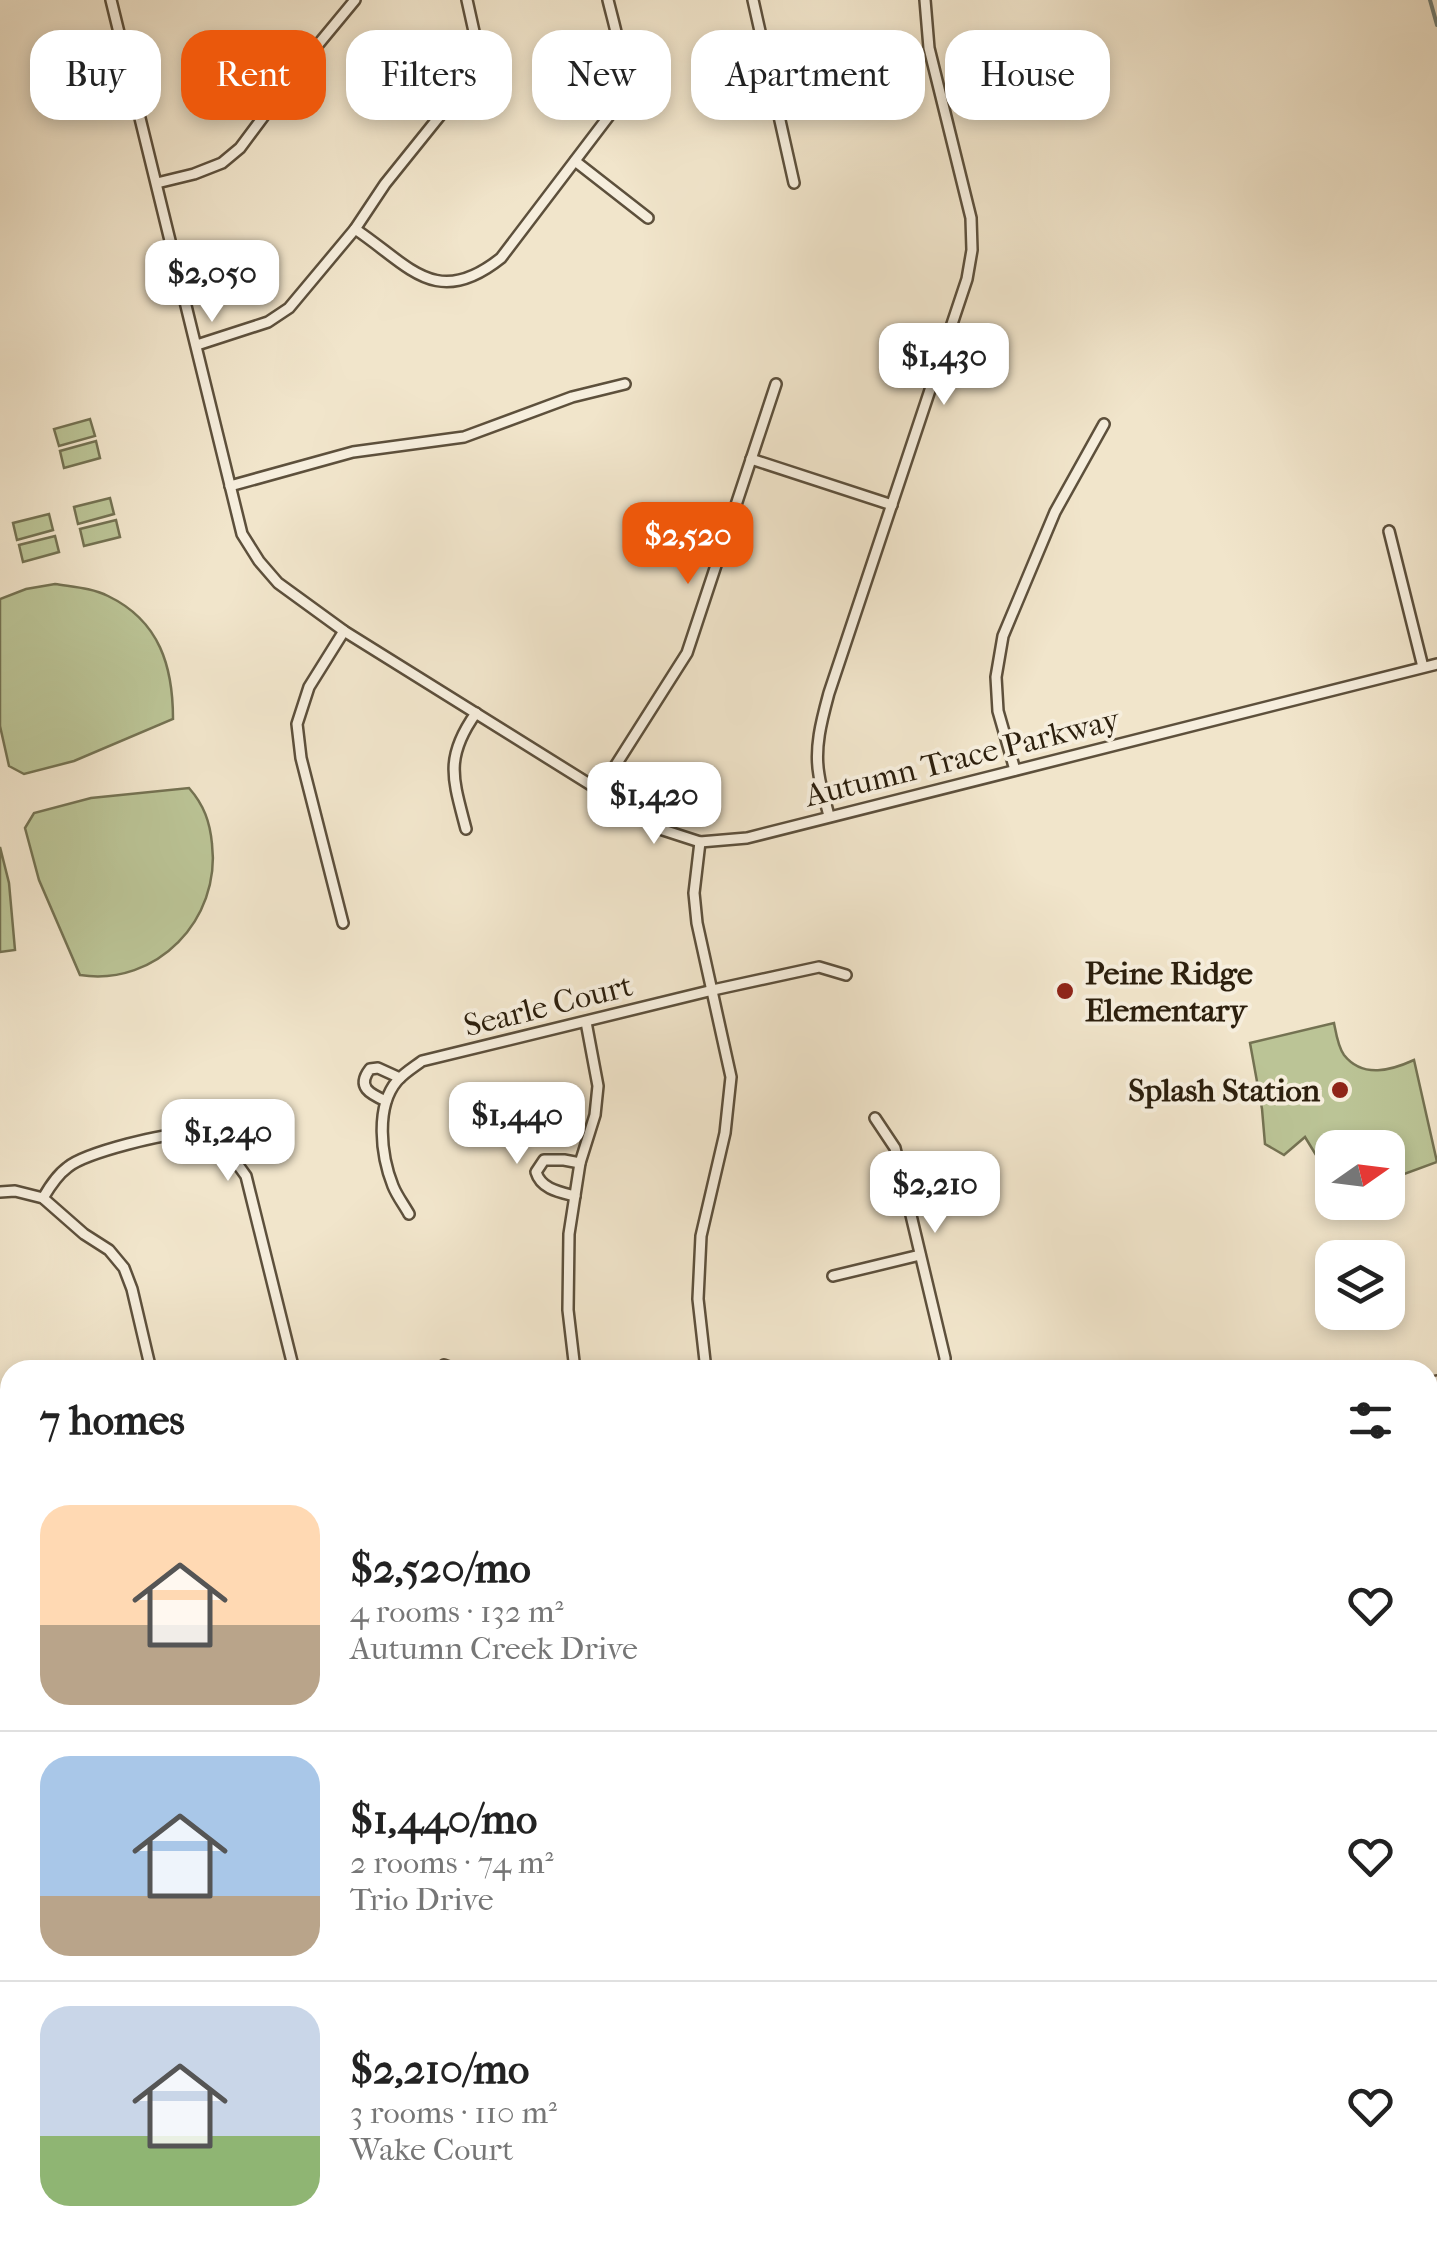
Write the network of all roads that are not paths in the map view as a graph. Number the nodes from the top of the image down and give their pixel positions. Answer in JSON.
{"nodes":[{"id":1,"x":111,"y":0,"type":"edge"},
{"id":2,"x":355,"y":0,"type":"edge"},
{"id":3,"x":466,"y":0,"type":"edge"},
{"id":4,"x":608,"y":0,"type":"edge"},
{"id":5,"x":753,"y":0,"type":"edge"},
{"id":6,"x":925,"y":0,"type":"edge"},
{"id":7,"x":575,"y":161,"type":"junction"},
{"id":8,"x":157,"y":183,"type":"junction"},
{"id":9,"x":794,"y":183,"type":"dead end"},
{"id":10,"x":648,"y":218,"type":"dead end"},
{"id":11,"x":355,"y":229,"type":"junction"},
{"id":12,"x":197,"y":345,"type":"junction"},
{"id":13,"x":625,"y":384,"type":"dead end"},
{"id":14,"x":776,"y":384,"type":"dead end"},
{"id":15,"x":1104,"y":424,"type":"dead end"},
{"id":16,"x":751,"y":459,"type":"junction"},
{"id":17,"x":230,"y":486,"type":"junction"},
{"id":18,"x":892,"y":504,"type":"junction"},
{"id":19,"x":1389,"y":532,"type":"dead end"},
{"id":20,"x":344,"y":632,"type":"junction"},
{"id":21,"x":1437,"y":664,"type":"edge"},
{"id":22,"x":1423,"y":667,"type":"junction"},
{"id":23,"x":476,"y":713,"type":"junction"},
{"id":24,"x":1014,"y":770,"type":"junction"},
{"id":25,"x":600,"y":790,"type":"junction"},
{"id":26,"x":829,"y":816,"type":"junction"},
{"id":27,"x":466,"y":829,"type":"dead end"},
{"id":28,"x":700,"y":842,"type":"junction"},
{"id":29,"x":343,"y":923,"type":"dead end"},
{"id":30,"x":846,"y":975,"type":"dead end"},
{"id":31,"x":713,"y":990,"type":"junction"},
{"id":32,"x":586,"y":1022,"type":"junction"},
{"id":33,"x":400,"y":1078,"type":"junction"},
{"id":34,"x":386,"y":1101,"type":"junction"},
{"id":35,"x":875,"y":1118,"type":"dead end"},
{"id":36,"x":201,"y":1137,"type":"junction"},
{"id":37,"x":229,"y":1154,"type":"junction"},
{"id":38,"x":580,"y":1163,"type":"junction"},
{"id":39,"x":0,"y":1192,"type":"edge"},
{"id":40,"x":575,"y":1196,"type":"junction"},
{"id":41,"x":43,"y":1198,"type":"junction"},
{"id":42,"x":409,"y":1214,"type":"dead end"},
{"id":43,"x":920,"y":1255,"type":"junction"},
{"id":44,"x":832,"y":1276,"type":"dead end"},
{"id":45,"x":149,"y":1360,"type":"edge"},
{"id":46,"x":292,"y":1360,"type":"edge"},
{"id":47,"x":574,"y":1360,"type":"edge"},
{"id":48,"x":705,"y":1360,"type":"edge"},
{"id":49,"x":945,"y":1360,"type":"edge"}],
"edges":[{"from":1,"to":8,"type":"street","name":"Autumn Trace Parkway"},
{"from":2,"to":8,"type":"street"},
{"from":3,"to":11,"type":"street"},
{"from":4,"to":7,"type":"street"},
{"from":5,"to":9,"type":"street"},
{"from":6,"to":18,"type":"street"},
{"from":7,"to":10,"type":"street"},
{"from":7,"to":11,"type":"street"},
{"from":8,"to":12,"type":"street","name":"Autumn Trace Parkway"},
{"from":11,"to":12,"type":"street"},
{"from":12,"to":17,"type":"street","name":"Autumn Trace Parkway"},
{"from":13,"to":17,"type":"street"},
{"from":14,"to":16,"type":"street"},
{"from":15,"to":24,"type":"street"},
{"from":16,"to":18,"type":"street"},
{"from":16,"to":25,"type":"street"},
{"from":17,"to":20,"type":"street","name":"Autumn Trace Parkway"},
{"from":18,"to":26,"type":"street"},
{"from":19,"to":22,"type":"street"},
{"from":20,"to":23,"type":"street","name":"Autumn Trace Parkway"},
{"from":20,"to":29,"type":"street"},
{"from":21,"to":22,"type":"street","name":"Autumn Trace Parkway"},
{"from":22,"to":24,"type":"street","name":"Autumn Trace Parkway"},
{"from":23,"to":25,"type":"street","name":"Autumn Trace Parkway"},
{"from":23,"to":27,"type":"street"},
{"from":24,"to":26,"type":"street","name":"Autumn Trace Parkway"},
{"from":25,"to":28,"type":"street","name":"Autumn Trace Parkway"},
{"from":26,"to":28,"type":"street","name":"Autumn Trace Parkway"},
{"from":28,"to":31,"type":"street"},
{"from":30,"to":31,"type":"street","name":"Searle Court"},
{"from":31,"to":32,"type":"street","name":"Searle Court"},
{"from":31,"to":48,"type":"street"},
{"from":32,"to":33,"type":"street","name":"Searle Court"},
{"from":32,"to":38,"type":"street"},
{"from":33,"to":34,"type":"street","name":"Searle Court"},
{"from":33,"to":34,"type":"street","name":"Searle Court"},
{"from":34,"to":42,"type":"street","name":"Searle Court"},
{"from":35,"to":43,"type":"street"},
{"from":36,"to":37,"type":"street"},
{"from":36,"to":37,"type":"street"},
{"from":36,"to":41,"type":"street"},
{"from":37,"to":46,"type":"street"},
{"from":38,"to":40,"type":"street"},
{"from":38,"to":40,"type":"street"},
{"from":39,"to":41,"type":"street"},
{"from":40,"to":47,"type":"street"},
{"from":41,"to":45,"type":"street"},
{"from":43,"to":44,"type":"street"},
{"from":43,"to":49,"type":"street"}]}
